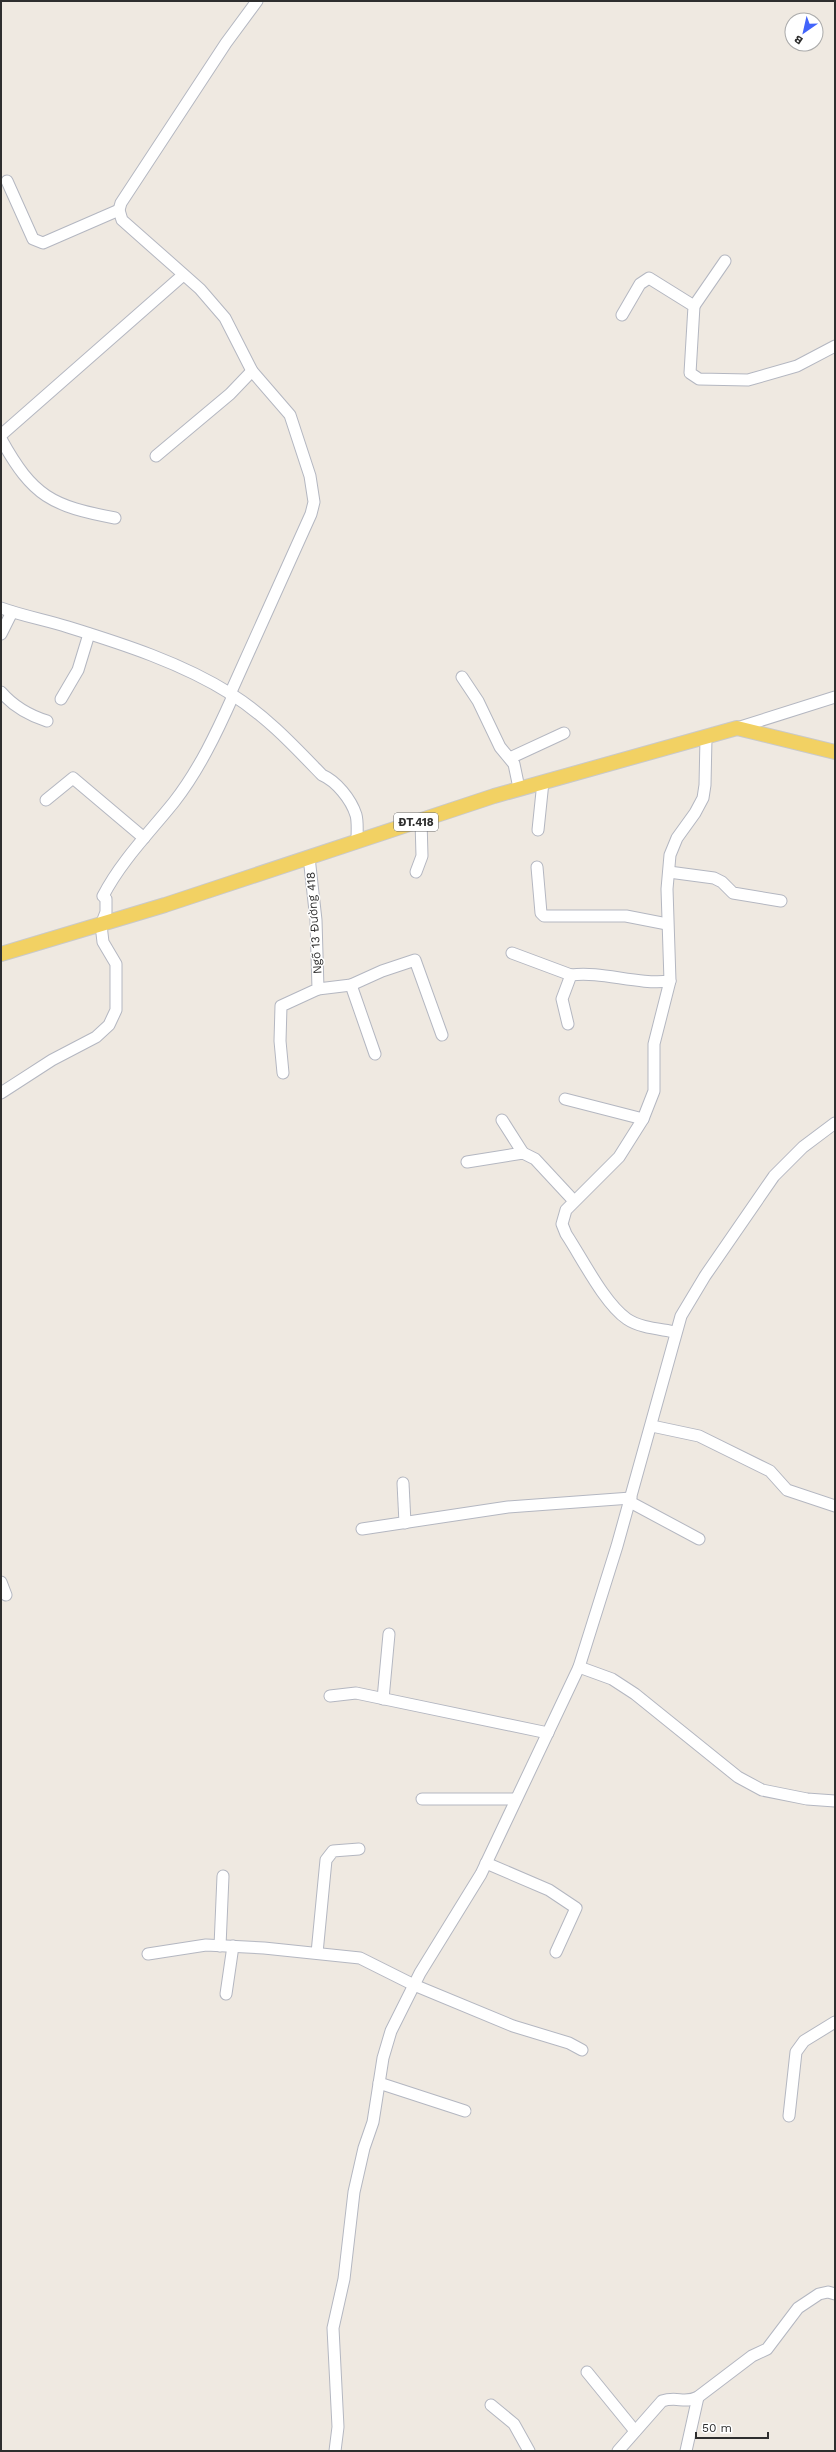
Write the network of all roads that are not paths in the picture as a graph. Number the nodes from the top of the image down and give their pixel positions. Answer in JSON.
{"nodes":[{"id":1,"x":257,"y":1,"type":"edge"},
{"id":2,"x":7,"y":181,"type":"dead end"},
{"id":3,"x":119,"y":210,"type":"junction"},
{"id":4,"x":725,"y":261,"type":"dead end"},
{"id":5,"x":182,"y":276,"type":"junction"},
{"id":6,"x":694,"y":306,"type":"junction"},
{"id":7,"x":622,"y":315,"type":"dead end"},
{"id":8,"x":835,"y":346,"type":"edge"},
{"id":9,"x":252,"y":371,"type":"junction"},
{"id":10,"x":1,"y":434,"type":"edge"},
{"id":11,"x":1,"y":439,"type":"edge"},
{"id":12,"x":156,"y":456,"type":"dead end"},
{"id":13,"x":116,"y":518,"type":"dead end"},
{"id":14,"x":1,"y":608,"type":"edge"},
{"id":15,"x":12,"y":612,"type":"junction"},
{"id":16,"x":1,"y":634,"type":"edge"},
{"id":17,"x":89,"y":634,"type":"junction"},
{"id":18,"x":462,"y":677,"type":"dead end"},
{"id":19,"x":1,"y":692,"type":"edge"},
{"id":20,"x":232,"y":695,"type":"junction"},
{"id":21,"x":835,"y":697,"type":"edge"},
{"id":22,"x":61,"y":699,"type":"dead end"},
{"id":23,"x":47,"y":721,"type":"dead end"},
{"id":24,"x":736,"y":728,"type":"junction"},
{"id":25,"x":564,"y":733,"type":"dead end"},
{"id":26,"x":706,"y":738,"type":"junction"},
{"id":27,"x":835,"y":752,"type":"edge"},
{"id":28,"x":510,"y":758,"type":"junction"},
{"id":29,"x":543,"y":782,"type":"junction"},
{"id":30,"x":520,"y":788,"type":"junction"},
{"id":31,"x":46,"y":800,"type":"dead end"},
{"id":32,"x":421,"y":820,"type":"junction"},
{"id":33,"x":538,"y":830,"type":"dead end"},
{"id":34,"x":144,"y":838,"type":"junction"},
{"id":35,"x":358,"y":840,"type":"junction"},
{"id":36,"x":309,"y":857,"type":"junction"},
{"id":37,"x":537,"y":867,"type":"dead end"},
{"id":38,"x":416,"y":872,"type":"dead end"},
{"id":39,"x":669,"y":872,"type":"junction"},
{"id":40,"x":781,"y":901,"type":"dead end"},
{"id":41,"x":667,"y":924,"type":"junction"},
{"id":42,"x":101,"y":925,"type":"junction"},
{"id":43,"x":512,"y":953,"type":"dead end"},
{"id":44,"x":1,"y":954,"type":"edge"},
{"id":45,"x":571,"y":975,"type":"junction"},
{"id":46,"x":670,"y":981,"type":"junction"},
{"id":47,"x":351,"y":985,"type":"junction"},
{"id":48,"x":318,"y":989,"type":"junction"},
{"id":49,"x":568,"y":1024,"type":"dead end"},
{"id":50,"x":442,"y":1035,"type":"dead end"},
{"id":51,"x":375,"y":1054,"type":"dead end"},
{"id":52,"x":283,"y":1073,"type":"dead end"},
{"id":53,"x":1,"y":1093,"type":"edge"},
{"id":54,"x":565,"y":1099,"type":"dead end"},
{"id":55,"x":643,"y":1119,"type":"junction"},
{"id":56,"x":502,"y":1120,"type":"dead end"},
{"id":57,"x":835,"y":1125,"type":"edge"},
{"id":58,"x":523,"y":1153,"type":"junction"},
{"id":59,"x":467,"y":1162,"type":"dead end"},
{"id":60,"x":574,"y":1201,"type":"junction"},
{"id":61,"x":675,"y":1332,"type":"junction"},
{"id":62,"x":652,"y":1426,"type":"junction"},
{"id":63,"x":403,"y":1483,"type":"dead end"},
{"id":64,"x":630,"y":1500,"type":"junction"},
{"id":65,"x":835,"y":1506,"type":"edge"},
{"id":66,"x":405,"y":1523,"type":"junction"},
{"id":67,"x":362,"y":1529,"type":"dead end"},
{"id":68,"x":699,"y":1539,"type":"dead end"},
{"id":69,"x":1,"y":1582,"type":"edge"},
{"id":70,"x":6,"y":1595,"type":"dead end"},
{"id":71,"x":389,"y":1634,"type":"dead end"},
{"id":72,"x":578,"y":1667,"type":"junction"},
{"id":73,"x":330,"y":1696,"type":"dead end"},
{"id":74,"x":383,"y":1698,"type":"junction"},
{"id":75,"x":548,"y":1733,"type":"junction"},
{"id":76,"x":422,"y":1799,"type":"dead end"},
{"id":77,"x":515,"y":1799,"type":"junction"},
{"id":78,"x":835,"y":1801,"type":"edge"},
{"id":79,"x":359,"y":1849,"type":"dead end"},
{"id":80,"x":486,"y":1863,"type":"junction"},
{"id":81,"x":223,"y":1876,"type":"dead end"},
{"id":82,"x":220,"y":1946,"type":"junction"},
{"id":83,"x":233,"y":1946,"type":"junction"},
{"id":84,"x":556,"y":1952,"type":"dead end"},
{"id":85,"x":317,"y":1953,"type":"junction"},
{"id":86,"x":148,"y":1954,"type":"dead end"},
{"id":87,"x":414,"y":1985,"type":"junction"},
{"id":88,"x":226,"y":1994,"type":"dead end"},
{"id":89,"x":835,"y":2022,"type":"edge"},
{"id":90,"x":582,"y":2050,"type":"dead end"},
{"id":91,"x":378,"y":2083,"type":"junction"},
{"id":92,"x":465,"y":2111,"type":"dead end"},
{"id":93,"x":789,"y":2116,"type":"dead end"},
{"id":94,"x":835,"y":2294,"type":"edge"},
{"id":95,"x":586,"y":2372,"type":"dead end"},
{"id":96,"x":698,"y":2397,"type":"junction"},
{"id":97,"x":491,"y":2405,"type":"dead end"},
{"id":98,"x":636,"y":2431,"type":"junction"},
{"id":99,"x":335,"y":2451,"type":"edge"},
{"id":100,"x":529,"y":2451,"type":"edge"},
{"id":101,"x":618,"y":2451,"type":"edge"},
{"id":102,"x":686,"y":2451,"type":"edge"}],
"edges":[{"from":1,"to":3,"type":"street"},
{"from":2,"to":3,"type":"street"},
{"from":3,"to":5,"type":"street"},
{"from":4,"to":6,"type":"street"},
{"from":5,"to":9,"type":"street"},
{"from":5,"to":10,"type":"street"},
{"from":6,"to":7,"type":"street"},
{"from":6,"to":8,"type":"street"},
{"from":9,"to":12,"type":"street"},
{"from":9,"to":20,"type":"street"},
{"from":11,"to":13,"type":"street"},
{"from":14,"to":15,"type":"street"},
{"from":15,"to":16,"type":"street"},
{"from":15,"to":17,"type":"street"},
{"from":17,"to":20,"type":"street"},
{"from":17,"to":22,"type":"street"},
{"from":18,"to":28,"type":"street"},
{"from":19,"to":23,"type":"street"},
{"from":20,"to":34,"type":"street"},
{"from":20,"to":35,"type":"street"},
{"from":21,"to":24,"type":"street"},
{"from":24,"to":26,"type":"main road","number":"ĐT.418"},
{"from":24,"to":27,"type":"main road"},
{"from":25,"to":28,"type":"street"},
{"from":26,"to":29,"type":"main road","number":"ĐT.418"},
{"from":26,"to":39,"type":"street"},
{"from":28,"to":30,"type":"street"},
{"from":29,"to":30,"type":"main road","number":"ĐT.418"},
{"from":29,"to":33,"type":"street"},
{"from":30,"to":32,"type":"main road","number":"ĐT.418"},
{"from":31,"to":34,"type":"street"},
{"from":32,"to":35,"type":"main road","number":"ĐT.418"},
{"from":32,"to":38,"type":"street"},
{"from":34,"to":42,"type":"street"},
{"from":35,"to":36,"type":"main road","number":"ĐT.418"},
{"from":36,"to":42,"type":"main road","number":"ĐT.418"},
{"from":36,"to":48,"type":"street","name":"Ngõ 13 Đường 418"},
{"from":37,"to":41,"type":"street"},
{"from":39,"to":40,"type":"street"},
{"from":39,"to":41,"type":"street"},
{"from":41,"to":46,"type":"street"},
{"from":42,"to":44,"type":"main road","number":"ĐT.418"},
{"from":42,"to":53,"type":"street"},
{"from":43,"to":45,"type":"street"},
{"from":45,"to":46,"type":"street"},
{"from":45,"to":49,"type":"street"},
{"from":46,"to":55,"type":"street"},
{"from":47,"to":48,"type":"street","name":"Ngõ 13 Đường 418"},
{"from":47,"to":50,"type":"street","name":"Ngõ 13 Đường 418"},
{"from":47,"to":51,"type":"street"},
{"from":48,"to":52,"type":"street","name":"Ngõ 13 Đường 418"},
{"from":54,"to":55,"type":"street"},
{"from":55,"to":60,"type":"street"},
{"from":56,"to":58,"type":"street"},
{"from":57,"to":61,"type":"street"},
{"from":58,"to":59,"type":"street"},
{"from":58,"to":60,"type":"street"},
{"from":60,"to":61,"type":"street"},
{"from":61,"to":62,"type":"street"},
{"from":62,"to":64,"type":"street"},
{"from":62,"to":65,"type":"street"},
{"from":63,"to":66,"type":"street"},
{"from":64,"to":66,"type":"street"},
{"from":64,"to":68,"type":"street"},
{"from":64,"to":72,"type":"street"},
{"from":66,"to":67,"type":"street"},
{"from":69,"to":70,"type":"street"},
{"from":71,"to":74,"type":"street"},
{"from":72,"to":75,"type":"street"},
{"from":72,"to":78,"type":"street"},
{"from":73,"to":74,"type":"street"},
{"from":74,"to":75,"type":"street"},
{"from":75,"to":77,"type":"street"},
{"from":76,"to":77,"type":"street"},
{"from":77,"to":80,"type":"street"},
{"from":79,"to":85,"type":"street"},
{"from":80,"to":84,"type":"street"},
{"from":80,"to":87,"type":"street"},
{"from":81,"to":82,"type":"street"},
{"from":82,"to":83,"type":"street"},
{"from":82,"to":86,"type":"street"},
{"from":83,"to":85,"type":"street"},
{"from":83,"to":88,"type":"street"},
{"from":85,"to":87,"type":"street"},
{"from":87,"to":90,"type":"street"},
{"from":87,"to":91,"type":"street"},
{"from":89,"to":93,"type":"street"},
{"from":91,"to":92,"type":"street"},
{"from":91,"to":99,"type":"street"},
{"from":94,"to":96,"type":"street"},
{"from":95,"to":98,"type":"street"},
{"from":96,"to":98,"type":"street"},
{"from":96,"to":102,"type":"street"},
{"from":97,"to":100,"type":"street"},
{"from":98,"to":101,"type":"street"}]}
